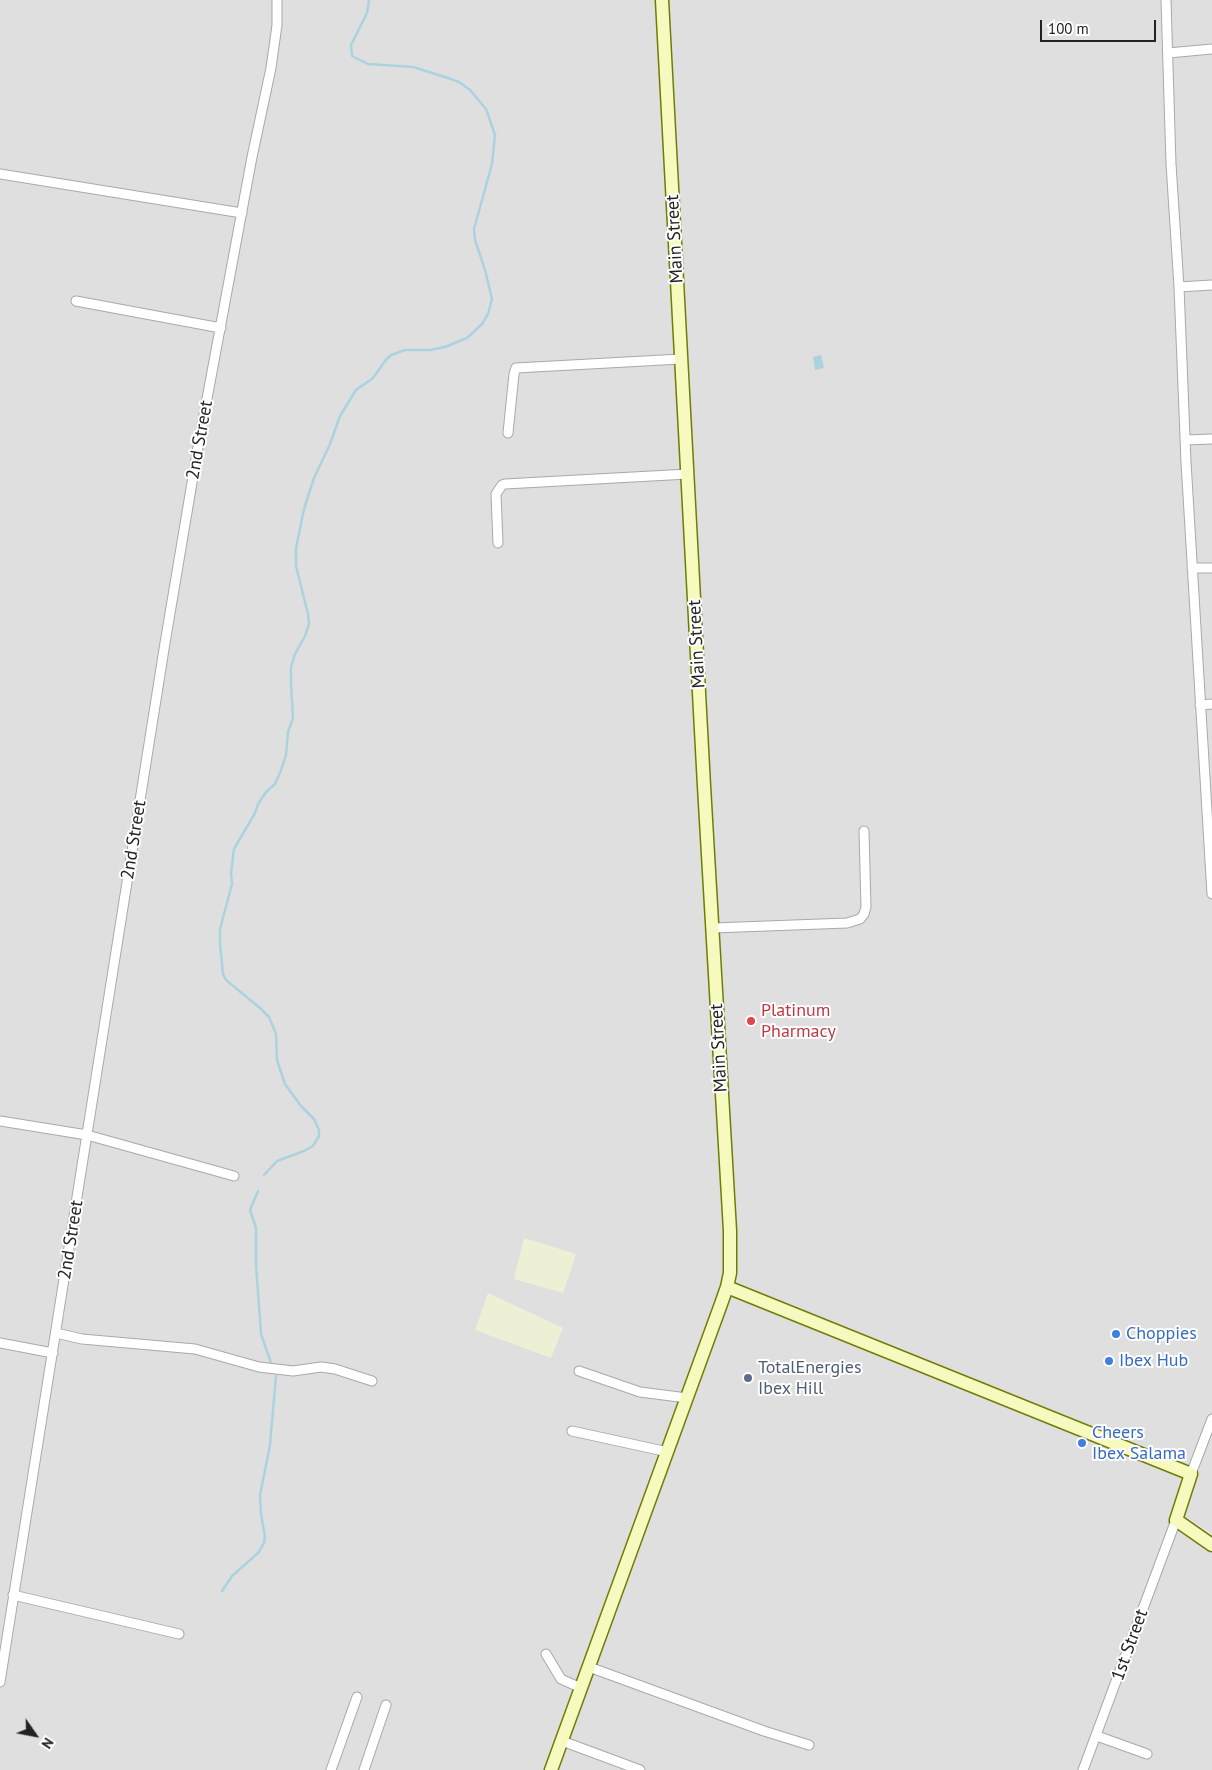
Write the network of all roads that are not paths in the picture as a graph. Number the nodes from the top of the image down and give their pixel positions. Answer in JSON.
{"nodes":[{"id":1,"x":277,"y":0,"type":"edge"},
{"id":2,"x":662,"y":0,"type":"edge"},
{"id":3,"x":1166,"y":0,"type":"edge"},
{"id":4,"x":1212,"y":49,"type":"edge"},
{"id":5,"x":1168,"y":53,"type":"junction"},
{"id":6,"x":0,"y":174,"type":"edge"},
{"id":7,"x":242,"y":213,"type":"junction"},
{"id":8,"x":1212,"y":285,"type":"edge"},
{"id":9,"x":1179,"y":287,"type":"junction"},
{"id":10,"x":76,"y":301,"type":"dead end"},
{"id":11,"x":221,"y":328,"type":"junction"},
{"id":12,"x":681,"y":359,"type":"junction"},
{"id":13,"x":508,"y":433,"type":"dead end"},
{"id":14,"x":1212,"y":439,"type":"edge"},
{"id":15,"x":1185,"y":440,"type":"junction"},
{"id":16,"x":688,"y":474,"type":"junction"},
{"id":17,"x":498,"y":543,"type":"dead end"},
{"id":18,"x":1192,"y":568,"type":"junction"},
{"id":19,"x":1212,"y":568,"type":"edge"},
{"id":20,"x":1212,"y":704,"type":"edge"},
{"id":21,"x":1200,"y":706,"type":"junction"},
{"id":22,"x":864,"y":831,"type":"dead end"},
{"id":23,"x":1210,"y":859,"type":"edge"},
{"id":24,"x":1212,"y":894,"type":"edge"},
{"id":25,"x":713,"y":928,"type":"junction"},
{"id":26,"x":0,"y":1121,"type":"edge"},
{"id":27,"x":88,"y":1135,"type":"junction"},
{"id":28,"x":234,"y":1176,"type":"dead end"},
{"id":29,"x":727,"y":1287,"type":"junction"},
{"id":30,"x":56,"y":1333,"type":"junction"},
{"id":31,"x":0,"y":1343,"type":"edge"},
{"id":32,"x":53,"y":1352,"type":"junction"},
{"id":33,"x":579,"y":1371,"type":"dead end"},
{"id":34,"x":372,"y":1381,"type":"dead end"},
{"id":35,"x":688,"y":1398,"type":"junction"},
{"id":36,"x":1212,"y":1422,"type":"edge"},
{"id":37,"x":572,"y":1431,"type":"dead end"},
{"id":38,"x":668,"y":1452,"type":"junction"},
{"id":39,"x":1191,"y":1474,"type":"junction"},
{"id":40,"x":1176,"y":1520,"type":"junction"},
{"id":41,"x":1212,"y":1545,"type":"edge"},
{"id":42,"x":13,"y":1594,"type":"junction"},
{"id":43,"x":178,"y":1634,"type":"dead end"},
{"id":44,"x":546,"y":1654,"type":"dead end"},
{"id":45,"x":588,"y":1667,"type":"junction"},
{"id":46,"x":0,"y":1682,"type":"edge"},
{"id":47,"x":581,"y":1688,"type":"junction"},
{"id":48,"x":356,"y":1698,"type":"dead end"},
{"id":49,"x":386,"y":1705,"type":"dead end"},
{"id":50,"x":1097,"y":1736,"type":"junction"},
{"id":51,"x":562,"y":1741,"type":"junction"},
{"id":52,"x":809,"y":1746,"type":"dead end"},
{"id":53,"x":1147,"y":1754,"type":"dead end"},
{"id":54,"x":331,"y":1770,"type":"edge"},
{"id":55,"x":364,"y":1770,"type":"edge"},
{"id":56,"x":551,"y":1770,"type":"edge"},
{"id":57,"x":640,"y":1770,"type":"edge"},
{"id":58,"x":1083,"y":1770,"type":"edge"}],
"edges":[{"from":1,"to":7,"type":"street","name":"2nd Street"},
{"from":2,"to":12,"type":"main road","name":"Main Street"},
{"from":3,"to":5,"type":"street"},
{"from":4,"to":5,"type":"street"},
{"from":5,"to":9,"type":"street"},
{"from":6,"to":7,"type":"street"},
{"from":7,"to":11,"type":"street","name":"2nd Street"},
{"from":8,"to":9,"type":"street"},
{"from":9,"to":15,"type":"street"},
{"from":10,"to":11,"type":"street"},
{"from":11,"to":27,"type":"street","name":"2nd Street"},
{"from":12,"to":13,"type":"street"},
{"from":12,"to":16,"type":"main road","name":"Main Street"},
{"from":14,"to":15,"type":"street"},
{"from":15,"to":18,"type":"street"},
{"from":16,"to":17,"type":"street"},
{"from":16,"to":25,"type":"main road","name":"Main Street"},
{"from":18,"to":19,"type":"street"},
{"from":18,"to":21,"type":"street"},
{"from":20,"to":21,"type":"street"},
{"from":21,"to":23,"type":"street"},
{"from":22,"to":25,"type":"street"},
{"from":23,"to":24,"type":"street"},
{"from":25,"to":29,"type":"main road","name":"Main Street"},
{"from":26,"to":27,"type":"street"},
{"from":27,"to":28,"type":"street"},
{"from":27,"to":30,"type":"street","name":"2nd Street"},
{"from":29,"to":35,"type":"main road","name":"Main Street"},
{"from":29,"to":39,"type":"main road"},
{"from":30,"to":32,"type":"street","name":"2nd Street"},
{"from":30,"to":34,"type":"street"},
{"from":31,"to":32,"type":"street"},
{"from":32,"to":42,"type":"street","name":"2nd Street"},
{"from":33,"to":35,"type":"street"},
{"from":35,"to":38,"type":"main road","name":"Main Street"},
{"from":36,"to":39,"type":"street"},
{"from":37,"to":38,"type":"street"},
{"from":38,"to":45,"type":"main road","name":"Main Street"},
{"from":39,"to":40,"type":"main road"},
{"from":40,"to":41,"type":"main road"},
{"from":40,"to":50,"type":"street","name":"1st Street"},
{"from":42,"to":43,"type":"street"},
{"from":42,"to":46,"type":"street","name":"2nd Street"},
{"from":44,"to":47,"type":"street"},
{"from":45,"to":47,"type":"main road","name":"Main Street"},
{"from":45,"to":52,"type":"street"},
{"from":47,"to":51,"type":"main road","name":"Main Street"},
{"from":48,"to":54,"type":"street"},
{"from":49,"to":55,"type":"street"},
{"from":50,"to":53,"type":"street"},
{"from":50,"to":58,"type":"street","name":"1st Street"},
{"from":51,"to":56,"type":"main road","name":"Main Street"},
{"from":51,"to":57,"type":"street"}]}
